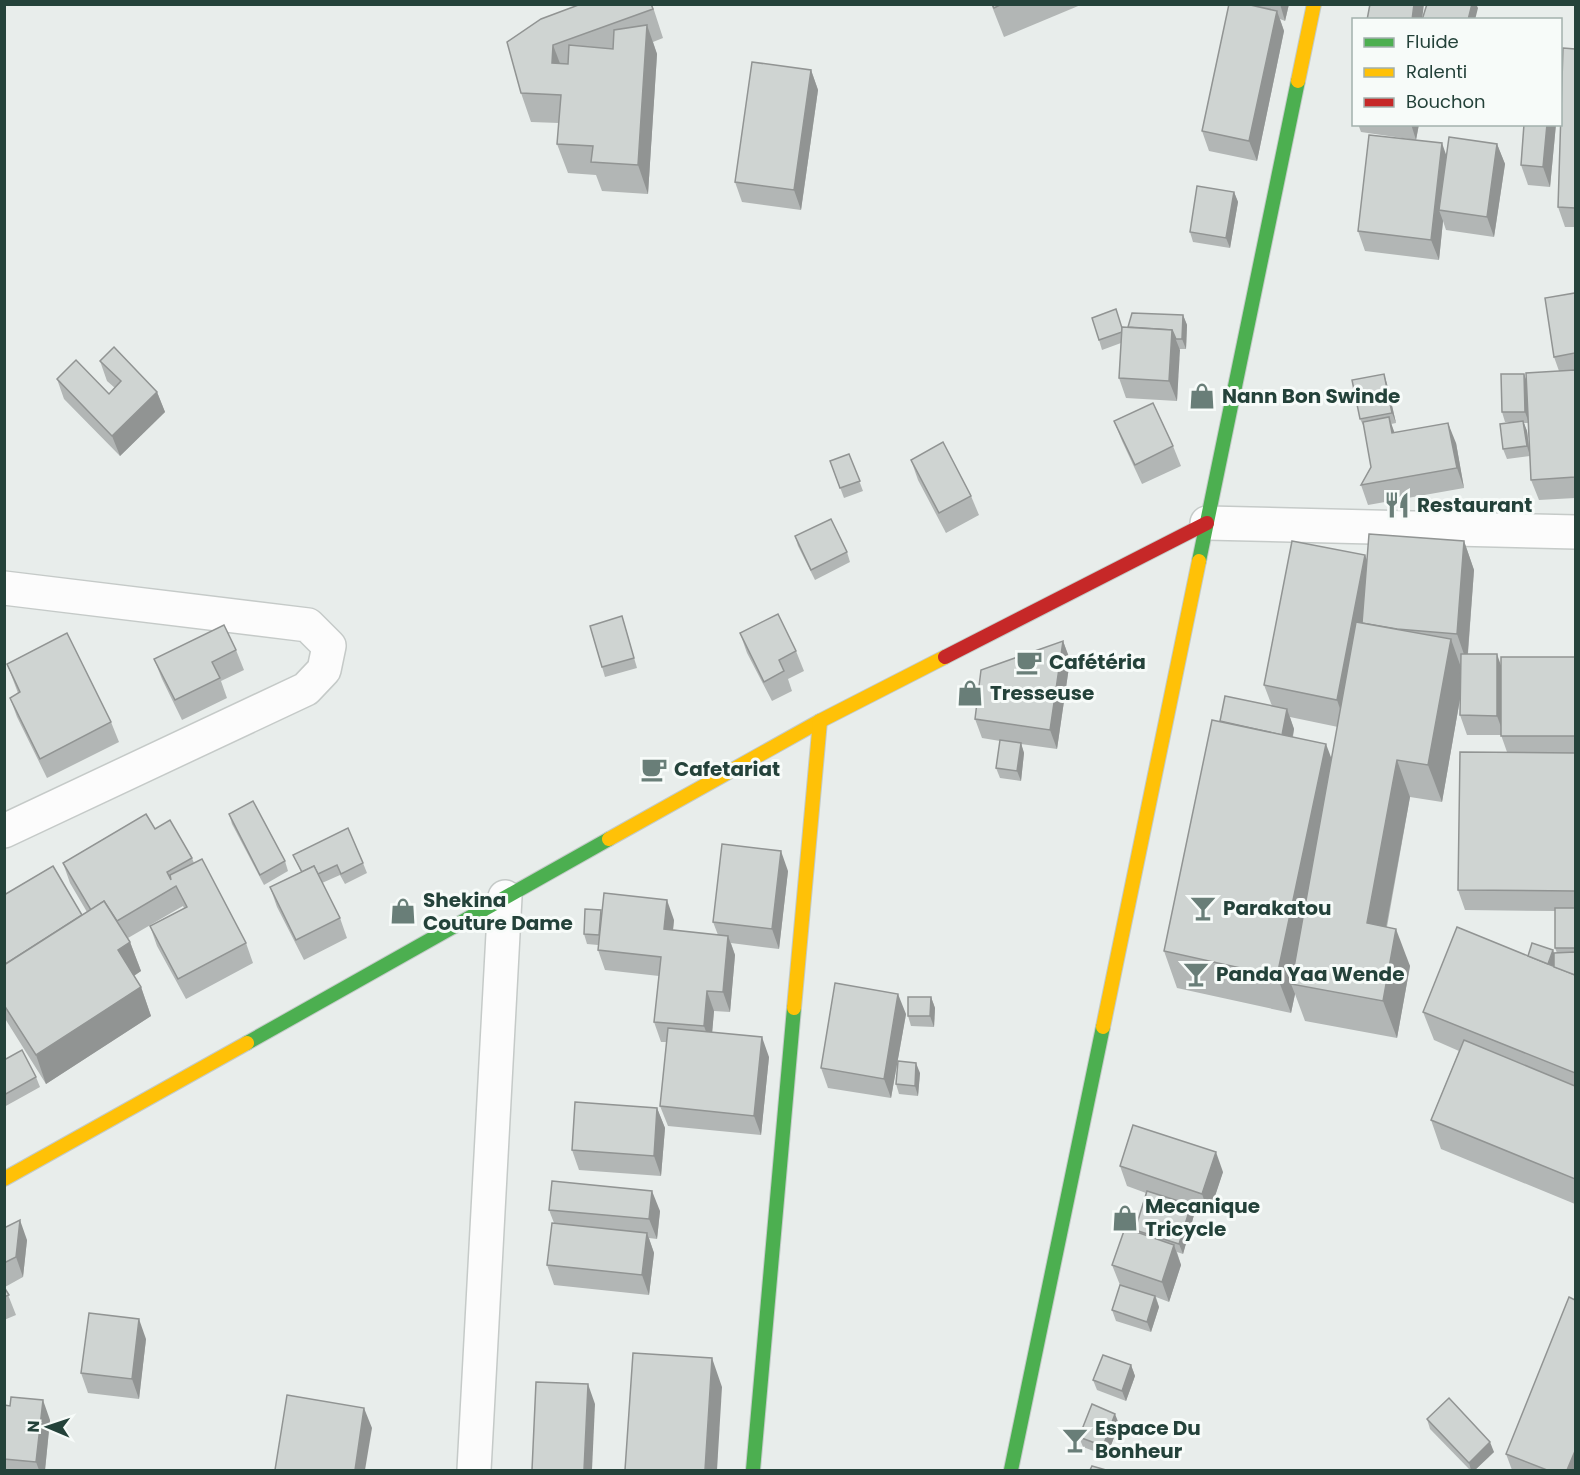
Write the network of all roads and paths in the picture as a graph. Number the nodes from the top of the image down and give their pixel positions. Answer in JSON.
{"nodes":[{"id":1,"x":1314,"y":4,"type":"edge"},
{"id":2,"x":1207,"y":523,"type":"junction"},
{"id":3,"x":1575,"y":532,"type":"edge"},
{"id":4,"x":4,"y":588,"type":"edge"},
{"id":5,"x":820,"y":722,"type":"junction"},
{"id":6,"x":4,"y":831,"type":"edge"},
{"id":7,"x":506,"y":897,"type":"junction"},
{"id":8,"x":4,"y":1179,"type":"edge"},
{"id":9,"x":474,"y":1470,"type":"edge"},
{"id":10,"x":753,"y":1470,"type":"edge"},
{"id":11,"x":1011,"y":1470,"type":"edge"}],
"edges":[{"from":1,"to":2,"type":"street"},
{"from":2,"to":3,"type":"street"},
{"from":2,"to":5,"type":"street"},
{"from":2,"to":11,"type":"street"},
{"from":4,"to":6,"type":"street"},
{"from":5,"to":7,"type":"street"},
{"from":5,"to":10,"type":"street"},
{"from":7,"to":8,"type":"street"},
{"from":7,"to":9,"type":"street"}]}
